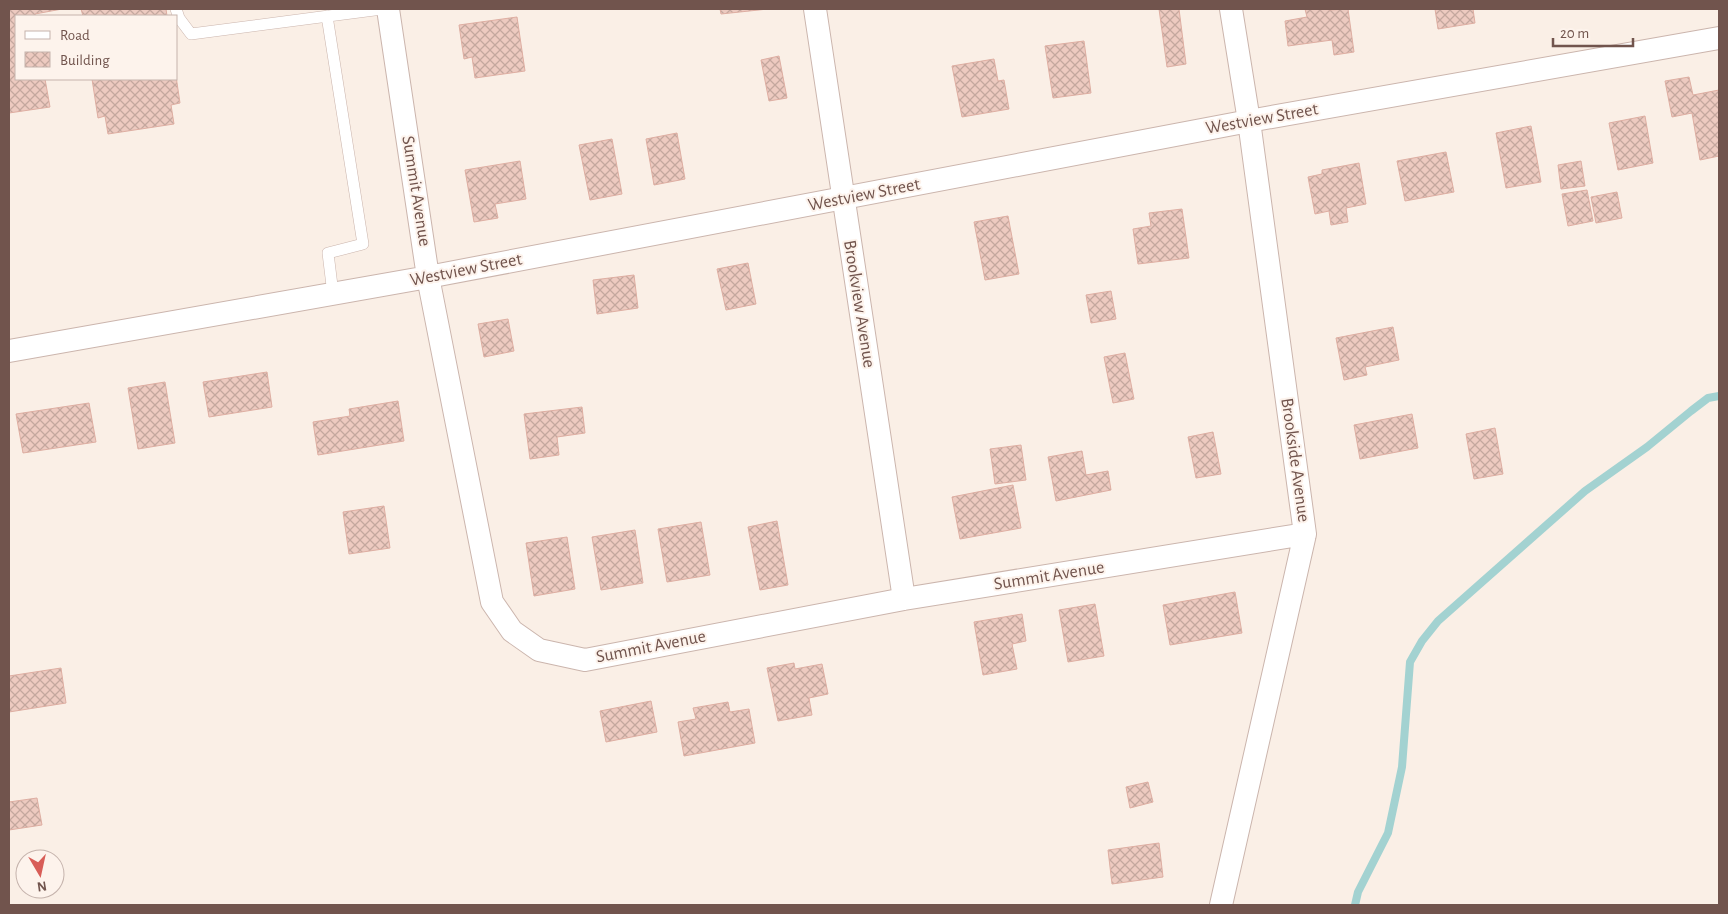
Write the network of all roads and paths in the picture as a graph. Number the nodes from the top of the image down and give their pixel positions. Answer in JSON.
{"nodes":[{"id":1,"x":176,"y":9,"type":"edge"},
{"id":2,"x":382,"y":9,"type":"edge"},
{"id":3,"x":388,"y":9,"type":"edge"},
{"id":4,"x":815,"y":9,"type":"edge"},
{"id":5,"x":1231,"y":9,"type":"edge"},
{"id":6,"x":327,"y":16,"type":"junction"},
{"id":7,"x":1719,"y":38,"type":"edge"},
{"id":8,"x":1249,"y":121,"type":"junction"},
{"id":9,"x":843,"y":199,"type":"junction"},
{"id":10,"x":428,"y":277,"type":"junction"},
{"id":11,"x":333,"y":294,"type":"junction"},
{"id":12,"x":9,"y":351,"type":"edge"},
{"id":13,"x":1305,"y":534,"type":"junction"},
{"id":14,"x":904,"y":599,"type":"junction"},
{"id":15,"x":1221,"y":905,"type":"edge"}],
"edges":[{"from":1,"to":6,"type":"lane"},
{"from":2,"to":6,"type":"lane"},
{"from":3,"to":10,"type":"street","name":"Summit Avenue"},
{"from":4,"to":9,"type":"street","name":"Brookview Avenue"},
{"from":5,"to":8,"type":"street","name":"Brookside Avenue"},
{"from":6,"to":11,"type":"lane"},
{"from":7,"to":8,"type":"street","name":"Westview Street"},
{"from":8,"to":9,"type":"street","name":"Westview Street"},
{"from":8,"to":13,"type":"street","name":"Brookside Avenue"},
{"from":9,"to":10,"type":"street","name":"Westview Street"},
{"from":9,"to":14,"type":"street","name":"Brookview Avenue"},
{"from":10,"to":11,"type":"street","name":"Westview Street"},
{"from":10,"to":14,"type":"street","name":"Summit Avenue"},
{"from":11,"to":12,"type":"street","name":"Westview Street"},
{"from":13,"to":14,"type":"street","name":"Summit Avenue"},
{"from":13,"to":15,"type":"street","name":"Brookside Avenue"}]}
